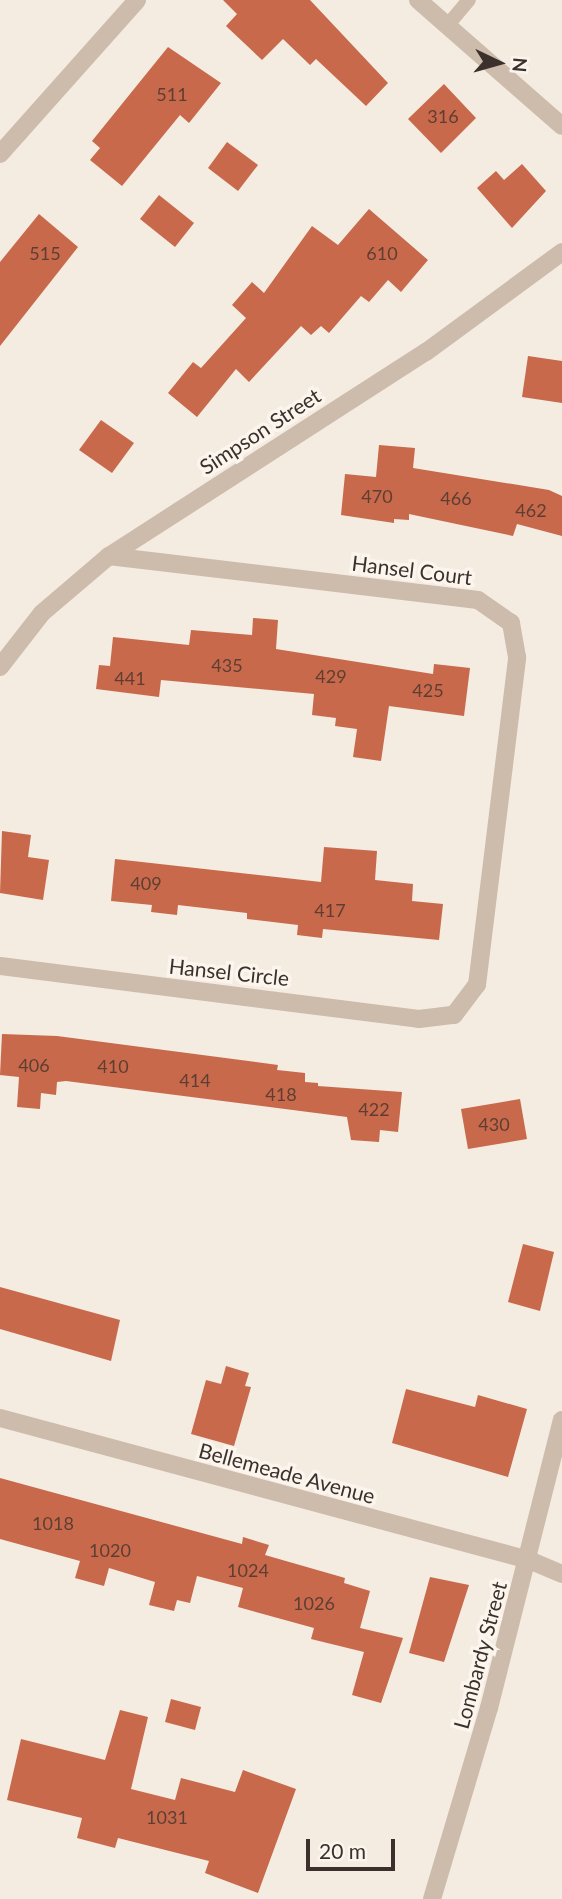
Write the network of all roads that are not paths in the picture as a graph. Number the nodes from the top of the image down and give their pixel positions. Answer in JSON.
{"nodes":[{"id":1,"x":137,"y":0,"type":"edge"},
{"id":2,"x":418,"y":0,"type":"edge"},
{"id":3,"x":469,"y":0,"type":"edge"},
{"id":4,"x":447,"y":26,"type":"junction"},
{"id":5,"x":562,"y":126,"type":"edge"},
{"id":6,"x":0,"y":154,"type":"edge"},
{"id":7,"x":562,"y":252,"type":"edge"},
{"id":8,"x":109,"y":556,"type":"junction"},
{"id":9,"x":0,"y":667,"type":"edge"},
{"id":10,"x":0,"y":966,"type":"edge"},
{"id":11,"x":454,"y":1015,"type":"joint"},
{"id":12,"x":0,"y":1418,"type":"edge"},
{"id":13,"x":562,"y":1420,"type":"edge"},
{"id":14,"x":529,"y":1560,"type":"junction"},
{"id":15,"x":562,"y":1574,"type":"edge"},
{"id":16,"x":432,"y":1899,"type":"edge"}],
"edges":[{"from":1,"to":6,"type":"street"},
{"from":2,"to":4,"type":"street"},
{"from":3,"to":4,"type":"lane"},
{"from":4,"to":5,"type":"street"},
{"from":7,"to":8,"type":"street","name":"Simpson Street"},
{"from":8,"to":9,"type":"street","name":"Simpson Street"},
{"from":8,"to":11,"type":"street","name":"Hansel Court"},
{"from":10,"to":11,"type":"street","name":"Hansel Circle"},
{"from":12,"to":14,"type":"street","name":"Bellemeade Avenue"},
{"from":13,"to":14,"type":"street","name":"Lombardy Street"},
{"from":14,"to":15,"type":"street","name":"Bellemeade Avenue"},
{"from":14,"to":16,"type":"street","name":"Lombardy Street"}]}
